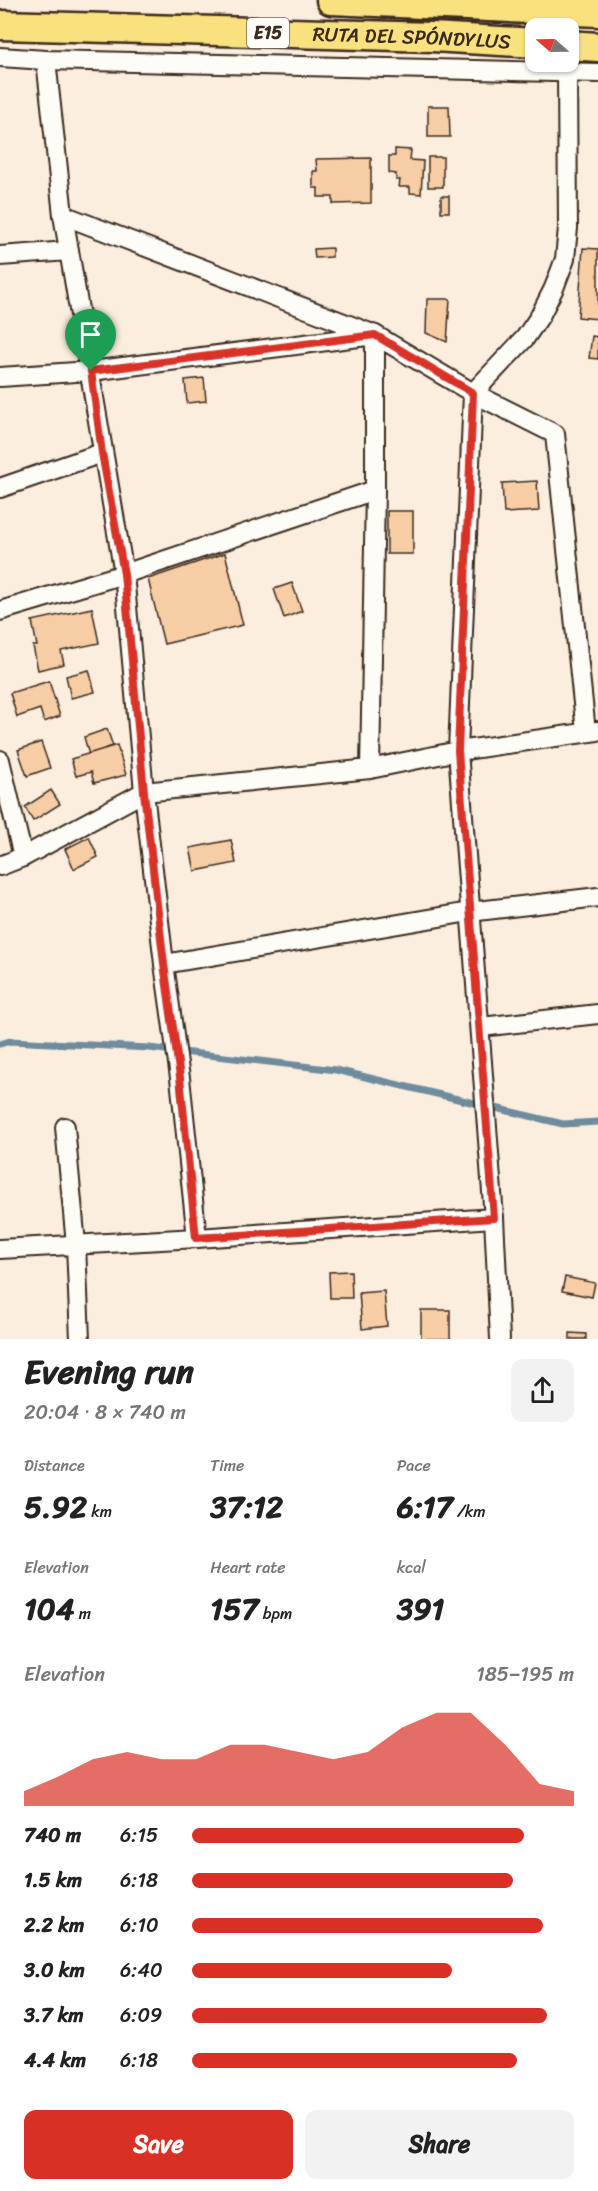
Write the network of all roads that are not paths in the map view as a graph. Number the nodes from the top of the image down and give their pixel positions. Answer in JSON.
{"nodes":[{"id":1,"x":331,"y":0,"type":"edge"},
{"id":2,"x":598,"y":12,"type":"edge"},
{"id":3,"x":0,"y":25,"type":"edge"},
{"id":4,"x":525,"y":42,"type":"edge"},
{"id":5,"x":598,"y":47,"type":"edge"},
{"id":6,"x":579,"y":54,"type":"edge"},
{"id":7,"x":0,"y":57,"type":"edge"},
{"id":8,"x":525,"y":58,"type":"edge"},
{"id":9,"x":46,"y":60,"type":"junction"},
{"id":10,"x":579,"y":64,"type":"edge"},
{"id":11,"x":568,"y":72,"type":"edge"},
{"id":12,"x":598,"y":73,"type":"edge"},
{"id":13,"x":63,"y":214,"type":"junction"},
{"id":14,"x":69,"y":251,"type":"junction"},
{"id":15,"x":0,"y":256,"type":"edge"},
{"id":16,"x":375,"y":335,"type":"junction"},
{"id":17,"x":91,"y":371,"type":"junction"},
{"id":18,"x":0,"y":377,"type":"edge"},
{"id":19,"x":473,"y":393,"type":"junction"},
{"id":20,"x":102,"y":453,"type":"junction"},
{"id":21,"x":0,"y":488,"type":"edge"},
{"id":22,"x":375,"y":490,"type":"junction"},
{"id":23,"x":124,"y":574,"type":"junction"},
{"id":24,"x":0,"y":611,"type":"edge"},
{"id":25,"x":592,"y":732,"type":"edge"},
{"id":26,"x":458,"y":751,"type":"junction"},
{"id":27,"x":0,"y":760,"type":"edge"},
{"id":28,"x":370,"y":769,"type":"junction"},
{"id":29,"x":144,"y":792,"type":"junction"},
{"id":30,"x":22,"y":856,"type":"junction"},
{"id":31,"x":0,"y":866,"type":"edge"},
{"id":32,"x":598,"y":897,"type":"edge"},
{"id":33,"x":469,"y":912,"type":"junction"},
{"id":34,"x":164,"y":964,"type":"junction"},
{"id":35,"x":598,"y":1014,"type":"edge"},
{"id":36,"x":481,"y":1028,"type":"junction"},
{"id":37,"x":65,"y":1127,"type":"dead end"},
{"id":38,"x":494,"y":1218,"type":"junction"},
{"id":39,"x":196,"y":1238,"type":"junction"},
{"id":40,"x":76,"y":1245,"type":"junction"},
{"id":41,"x":0,"y":1249,"type":"edge"},
{"id":42,"x":80,"y":1339,"type":"edge"},
{"id":43,"x":500,"y":1339,"type":"edge"}],
"edges":[{"from":1,"to":2,"type":"highway","name":"RUTA DEL SPÓNDYLUS"},
{"from":3,"to":4,"type":"highway","name":"RUTA DEL SPÓNDYLUS","number":"E15"},
{"from":5,"to":6,"type":"highway"},
{"from":7,"to":9,"type":"street"},
{"from":8,"to":9,"type":"street"},
{"from":9,"to":13,"type":"street"},
{"from":10,"to":12,"type":"street"},
{"from":11,"to":19,"type":"street"},
{"from":13,"to":14,"type":"street"},
{"from":13,"to":16,"type":"street"},
{"from":14,"to":15,"type":"street"},
{"from":14,"to":17,"type":"street"},
{"from":16,"to":17,"type":"street"},
{"from":16,"to":19,"type":"street"},
{"from":16,"to":22,"type":"street"},
{"from":17,"to":18,"type":"street"},
{"from":17,"to":20,"type":"street"},
{"from":19,"to":25,"type":"street"},
{"from":19,"to":26,"type":"street"},
{"from":20,"to":21,"type":"street"},
{"from":20,"to":23,"type":"street"},
{"from":22,"to":23,"type":"street"},
{"from":22,"to":28,"type":"street"},
{"from":23,"to":24,"type":"street"},
{"from":23,"to":29,"type":"street"},
{"from":25,"to":26,"type":"street"},
{"from":26,"to":28,"type":"street"},
{"from":26,"to":33,"type":"street"},
{"from":27,"to":30,"type":"street"},
{"from":28,"to":29,"type":"street"},
{"from":29,"to":30,"type":"street"},
{"from":29,"to":34,"type":"street"},
{"from":30,"to":31,"type":"street"},
{"from":32,"to":33,"type":"street"},
{"from":33,"to":34,"type":"street"},
{"from":33,"to":36,"type":"street"},
{"from":34,"to":39,"type":"street"},
{"from":35,"to":36,"type":"street"},
{"from":36,"to":38,"type":"street"},
{"from":37,"to":40,"type":"street"},
{"from":38,"to":39,"type":"street"},
{"from":38,"to":43,"type":"street"},
{"from":39,"to":40,"type":"street"},
{"from":40,"to":41,"type":"street"},
{"from":40,"to":42,"type":"street"}]}
